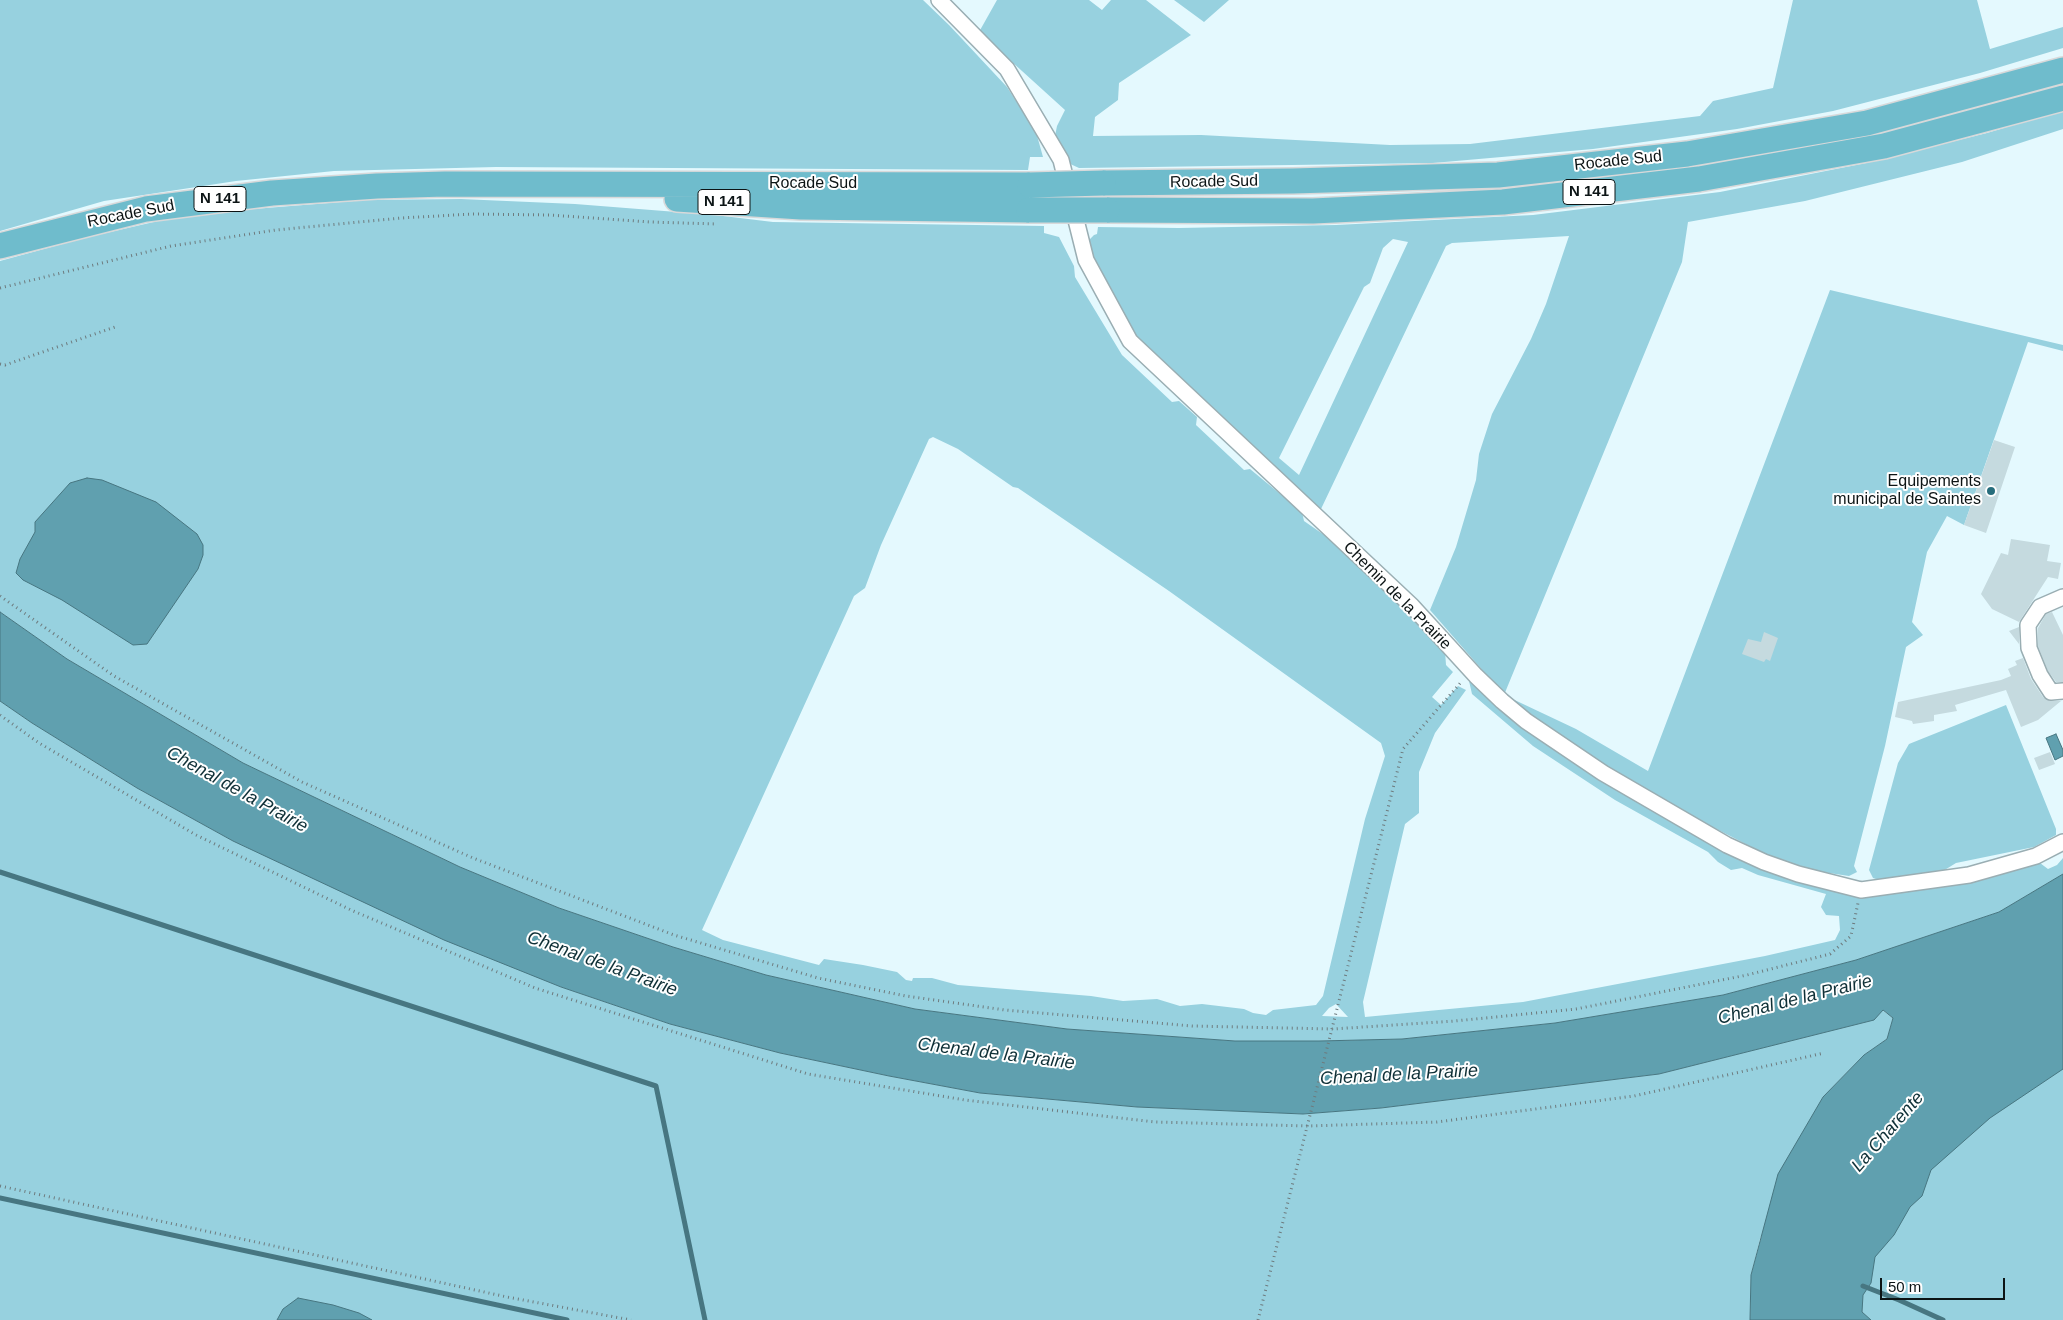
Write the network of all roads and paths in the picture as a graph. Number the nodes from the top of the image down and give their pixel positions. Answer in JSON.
{"nodes":[{"id":1,"x":939,"y":0,"type":"edge"},
{"id":2,"x":2063,"y":70,"type":"edge"},
{"id":3,"x":2063,"y":98,"type":"edge"},
{"id":4,"x":445,"y":184,"type":"junction"},
{"id":5,"x":720,"y":224,"type":"dead end"},
{"id":6,"x":0,"y":246,"type":"edge"},
{"id":7,"x":0,"y":288,"type":"edge"},
{"id":8,"x":115,"y":327,"type":"dead end"},
{"id":9,"x":0,"y":364,"type":"edge"},
{"id":10,"x":0,"y":596,"type":"edge"},
{"id":11,"x":2063,"y":597,"type":"edge"},
{"id":12,"x":1471,"y":670,"type":"junction"},
{"id":13,"x":2063,"y":691,"type":"edge"},
{"id":14,"x":0,"y":715,"type":"edge"},
{"id":15,"x":2063,"y":842,"type":"edge"},
{"id":16,"x":1860,"y":890,"type":"junction"},
{"id":17,"x":1333,"y":1029,"type":"junction"},
{"id":18,"x":1824,"y":1053,"type":"dead end"},
{"id":19,"x":1308,"y":1126,"type":"junction"},
{"id":20,"x":0,"y":1186,"type":"edge"},
{"id":21,"x":631,"y":1320,"type":"edge"},
{"id":22,"x":1258,"y":1320,"type":"edge"}],
"edges":[{"from":1,"to":12,"type":"street","name":"Chemin de la Prairie"},
{"from":2,"to":4,"type":"highway","name":"Rocade Sud","number":"N 141","bridge":true},
{"from":3,"to":4,"type":"highway","name":"Rocade Sud","number":"N 141","bridge":true},
{"from":4,"to":6,"type":"highway","name":"Rocade Sud","number":"N 141"},
{"from":5,"to":7,"type":"path"},
{"from":8,"to":9,"type":"path"},
{"from":10,"to":17,"type":"path"},
{"from":11,"to":13,"type":"street"},
{"from":12,"to":16,"type":"street","name":"Chemin de la Prairie"},
{"from":12,"to":17,"type":"path"},
{"from":14,"to":19,"type":"path"},
{"from":15,"to":16,"type":"street","name":"Chemin de la Prairie"},
{"from":16,"to":17,"type":"path"},
{"from":17,"to":19,"type":"path"},
{"from":18,"to":19,"type":"path"},
{"from":19,"to":22,"type":"path"},
{"from":20,"to":21,"type":"path"}]}
